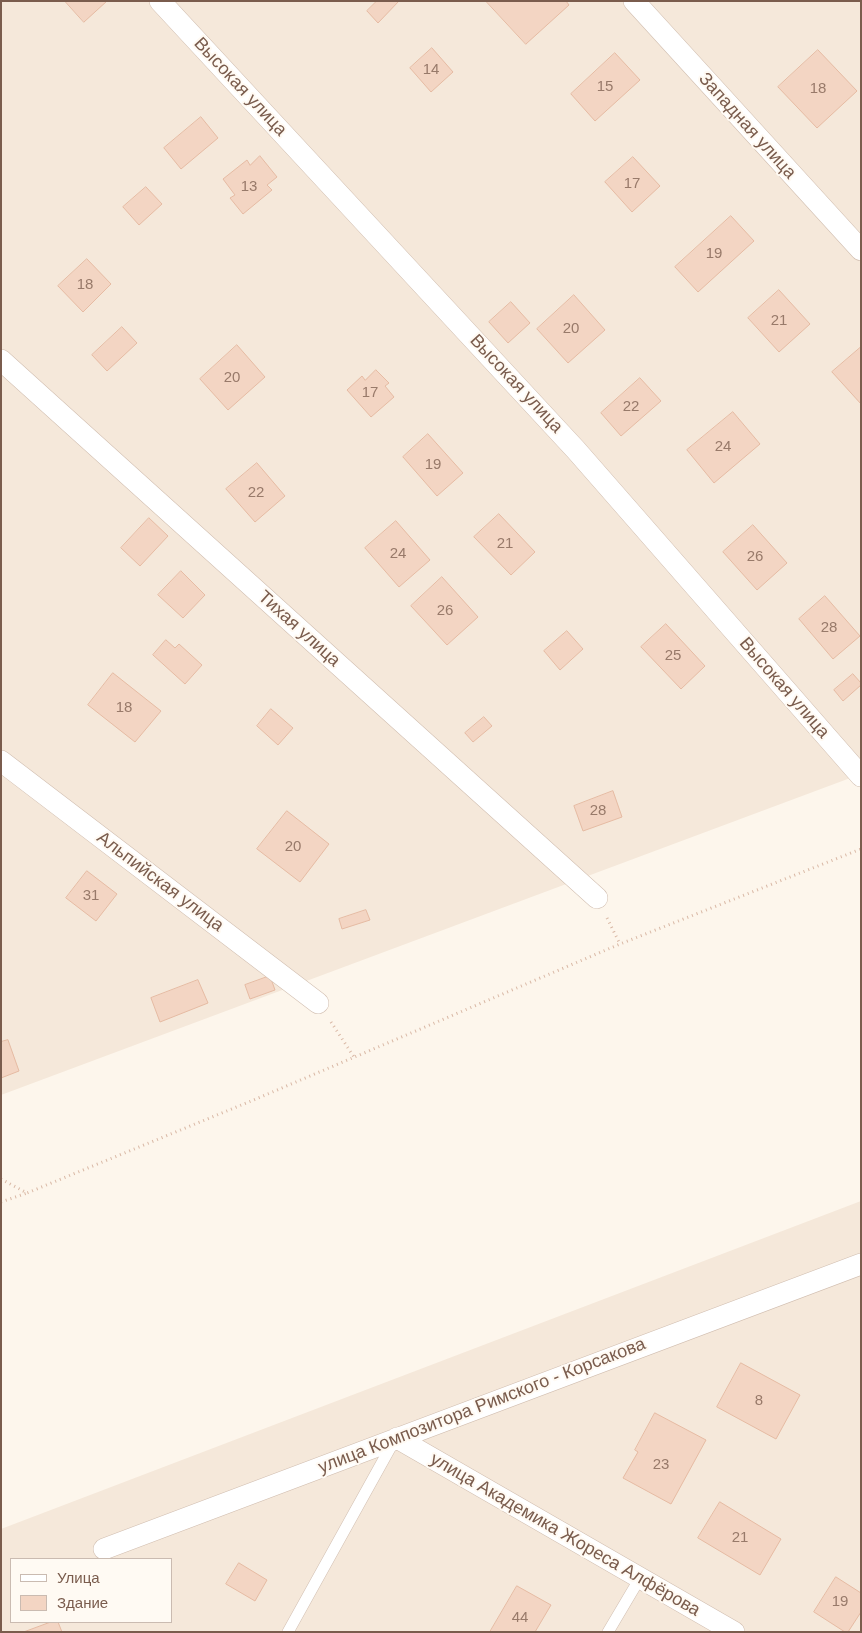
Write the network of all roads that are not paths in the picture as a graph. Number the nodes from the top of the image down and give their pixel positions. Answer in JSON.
{"nodes":[{"id":1,"x":160,"y":1,"type":"edge"},
{"id":2,"x":634,"y":1,"type":"edge"},
{"id":3,"x":861,"y":250,"type":"edge"},
{"id":4,"x":1,"y":360,"type":"edge"},
{"id":5,"x":1,"y":761,"type":"edge"},
{"id":6,"x":861,"y":776,"type":"edge"},
{"id":7,"x":597,"y":898,"type":"dead end"},
{"id":8,"x":318,"y":1003,"type":"road end"},
{"id":9,"x":861,"y":1264,"type":"edge"},
{"id":10,"x":396,"y":1438,"type":"junction"},
{"id":11,"x":104,"y":1549,"type":"dead end"},
{"id":12,"x":640,"y":1578,"type":"junction"},
{"id":13,"x":288,"y":1632,"type":"edge"},
{"id":14,"x":608,"y":1632,"type":"edge"},
{"id":15,"x":734,"y":1632,"type":"edge"}],
"edges":[{"from":1,"to":6,"type":"street","name":"Высокая улица"},
{"from":2,"to":3,"type":"street","name":"Западная улица"},
{"from":4,"to":7,"type":"street","name":"Тихая улица"},
{"from":5,"to":8,"type":"street","name":"Альпийская улица"},
{"from":9,"to":10,"type":"street","name":"улица Композитора Римского - Корсакова"},
{"from":10,"to":11,"type":"street","name":"улица Композитора Римского - Корсакова"},
{"from":10,"to":12,"type":"street","name":"улица Академика Жореса Алфёрова"},
{"from":10,"to":13,"type":"lane"},
{"from":12,"to":14,"type":"lane"},
{"from":12,"to":15,"type":"street","name":"улица Академика Жореса Алфёрова"}]}
